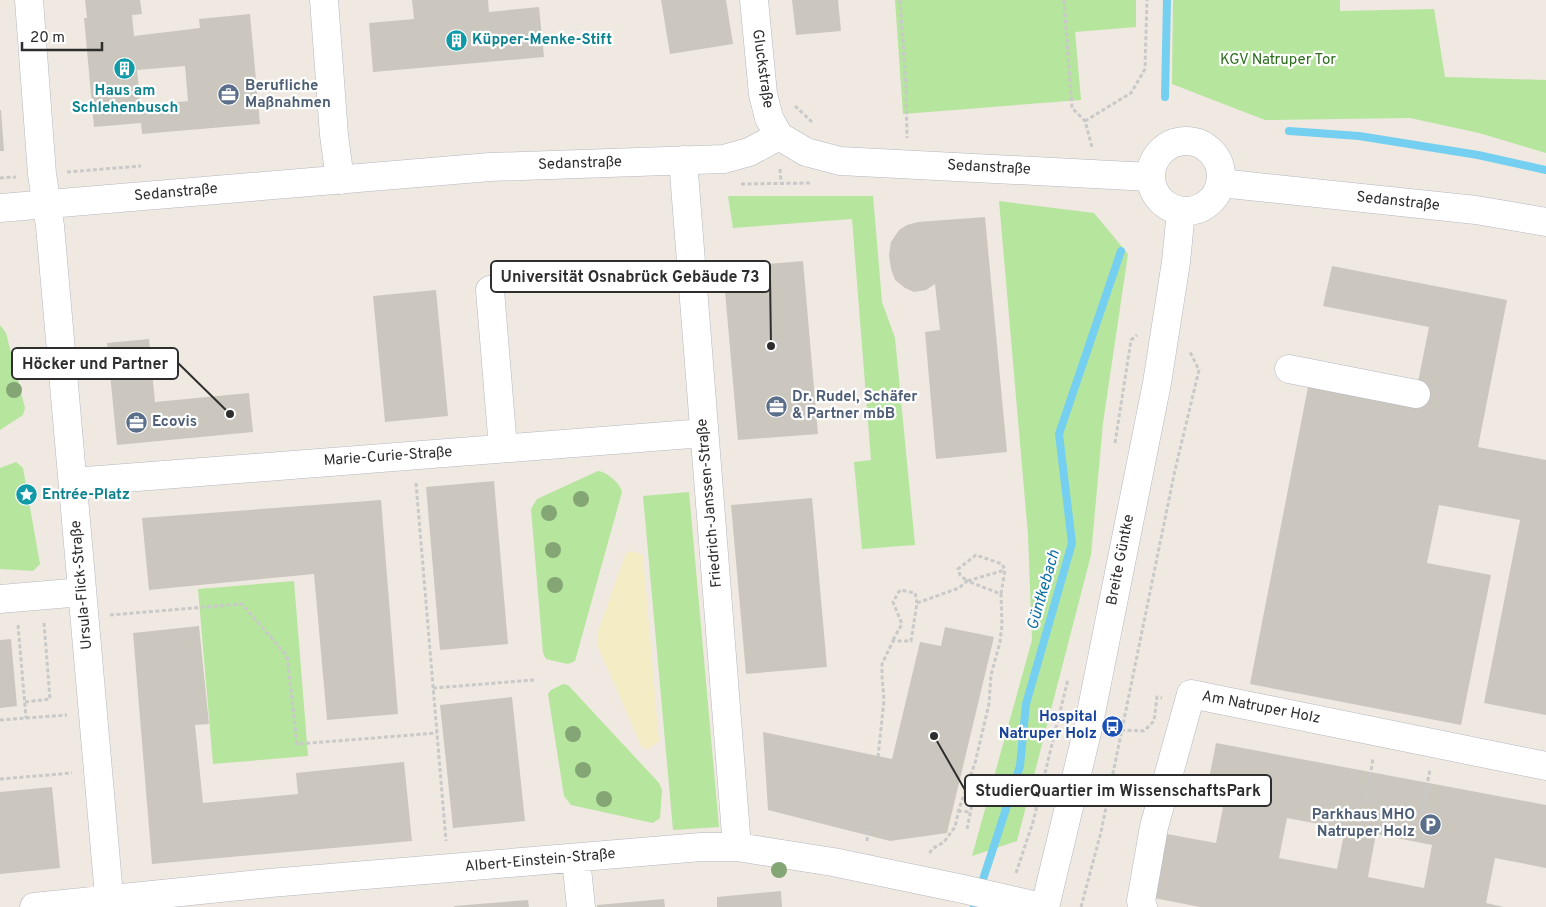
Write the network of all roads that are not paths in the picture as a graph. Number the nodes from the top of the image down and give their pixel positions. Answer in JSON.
{"nodes":[{"id":1,"x":29,"y":0,"type":"edge"},
{"id":2,"x":324,"y":0,"type":"edge"},
{"id":3,"x":754,"y":0,"type":"edge"},
{"id":4,"x":779,"y":136,"type":"junction"},
{"id":5,"x":682,"y":160,"type":"junction"},
{"id":6,"x":1150,"y":177,"type":"junction"},
{"id":7,"x":340,"y":180,"type":"junction"},
{"id":8,"x":1220,"y":183,"type":"junction"},
{"id":9,"x":47,"y":204,"type":"junction"},
{"id":10,"x":0,"y":208,"type":"edge"},
{"id":11,"x":1181,"y":211,"type":"junction"},
{"id":12,"x":1546,"y":222,"type":"edge"},
{"id":13,"x":490,"y":290,"type":"dead end"},
{"id":14,"x":1289,"y":369,"type":"dead end"},
{"id":15,"x":1416,"y":394,"type":"dead end"},
{"id":16,"x":704,"y":433,"type":"junction"},
{"id":17,"x":503,"y":448,"type":"junction"},
{"id":18,"x":72,"y":482,"type":"junction"},
{"id":19,"x":0,"y":598,"type":"edge"},
{"id":20,"x":83,"y":604,"type":"junction"},
{"id":21,"x":1546,"y":766,"type":"edge"},
{"id":22,"x":737,"y":846,"type":"junction"},
{"id":23,"x":576,"y":859,"type":"junction"},
{"id":24,"x":110,"y":903,"type":"edge"},
{"id":25,"x":34,"y":907,"type":"edge"},
{"id":26,"x":581,"y":907,"type":"edge"},
{"id":27,"x":1041,"y":907,"type":"edge"},
{"id":28,"x":1045,"y":907,"type":"edge"},
{"id":29,"x":1143,"y":907,"type":"edge"}],
"edges":[{"from":1,"to":9,"type":"street","name":"Ursula-Flick-Straße"},
{"from":2,"to":7,"type":"street"},
{"from":3,"to":4,"type":"street","name":"Gluckstraße"},
{"from":4,"to":5,"type":"street","name":"Sedanstraße"},
{"from":4,"to":6,"type":"street","name":"Sedanstraße"},
{"from":5,"to":7,"type":"street","name":"Sedanstraße"},
{"from":5,"to":16,"type":"street","name":"Friedrich-Janssen-Straße"},
{"from":6,"to":8,"type":"street"},
{"from":6,"to":11,"type":"street"},
{"from":7,"to":9,"type":"street","name":"Sedanstraße"},
{"from":8,"to":11,"type":"street"},
{"from":8,"to":12,"type":"street","name":"Sedanstraße"},
{"from":9,"to":10,"type":"street","name":"Sedanstraße"},
{"from":9,"to":18,"type":"street","name":"Ursula-Flick-Straße"},
{"from":11,"to":28,"type":"street","name":"Breite Güntke"},
{"from":13,"to":17,"type":"street"},
{"from":14,"to":15,"type":"street"},
{"from":16,"to":17,"type":"street","name":"Marie-Curie-Straße"},
{"from":16,"to":22,"type":"street","name":"Friedrich-Janssen-Straße"},
{"from":17,"to":18,"type":"street","name":"Marie-Curie-Straße"},
{"from":18,"to":20,"type":"street","name":"Ursula-Flick-Straße"},
{"from":19,"to":20,"type":"street"},
{"from":20,"to":24,"type":"street","name":"Ursula-Flick-Straße"},
{"from":21,"to":29,"type":"street","name":"Am Natruper Holz"},
{"from":22,"to":23,"type":"street","name":"Albert-Einstein-Straße"},
{"from":22,"to":27,"type":"street","name":"Albert-Einstein-Straße"},
{"from":23,"to":24,"type":"street","name":"Albert-Einstein-Straße"},
{"from":23,"to":26,"type":"street"},
{"from":24,"to":25,"type":"street","name":"Albert-Einstein-Straße"}]}
